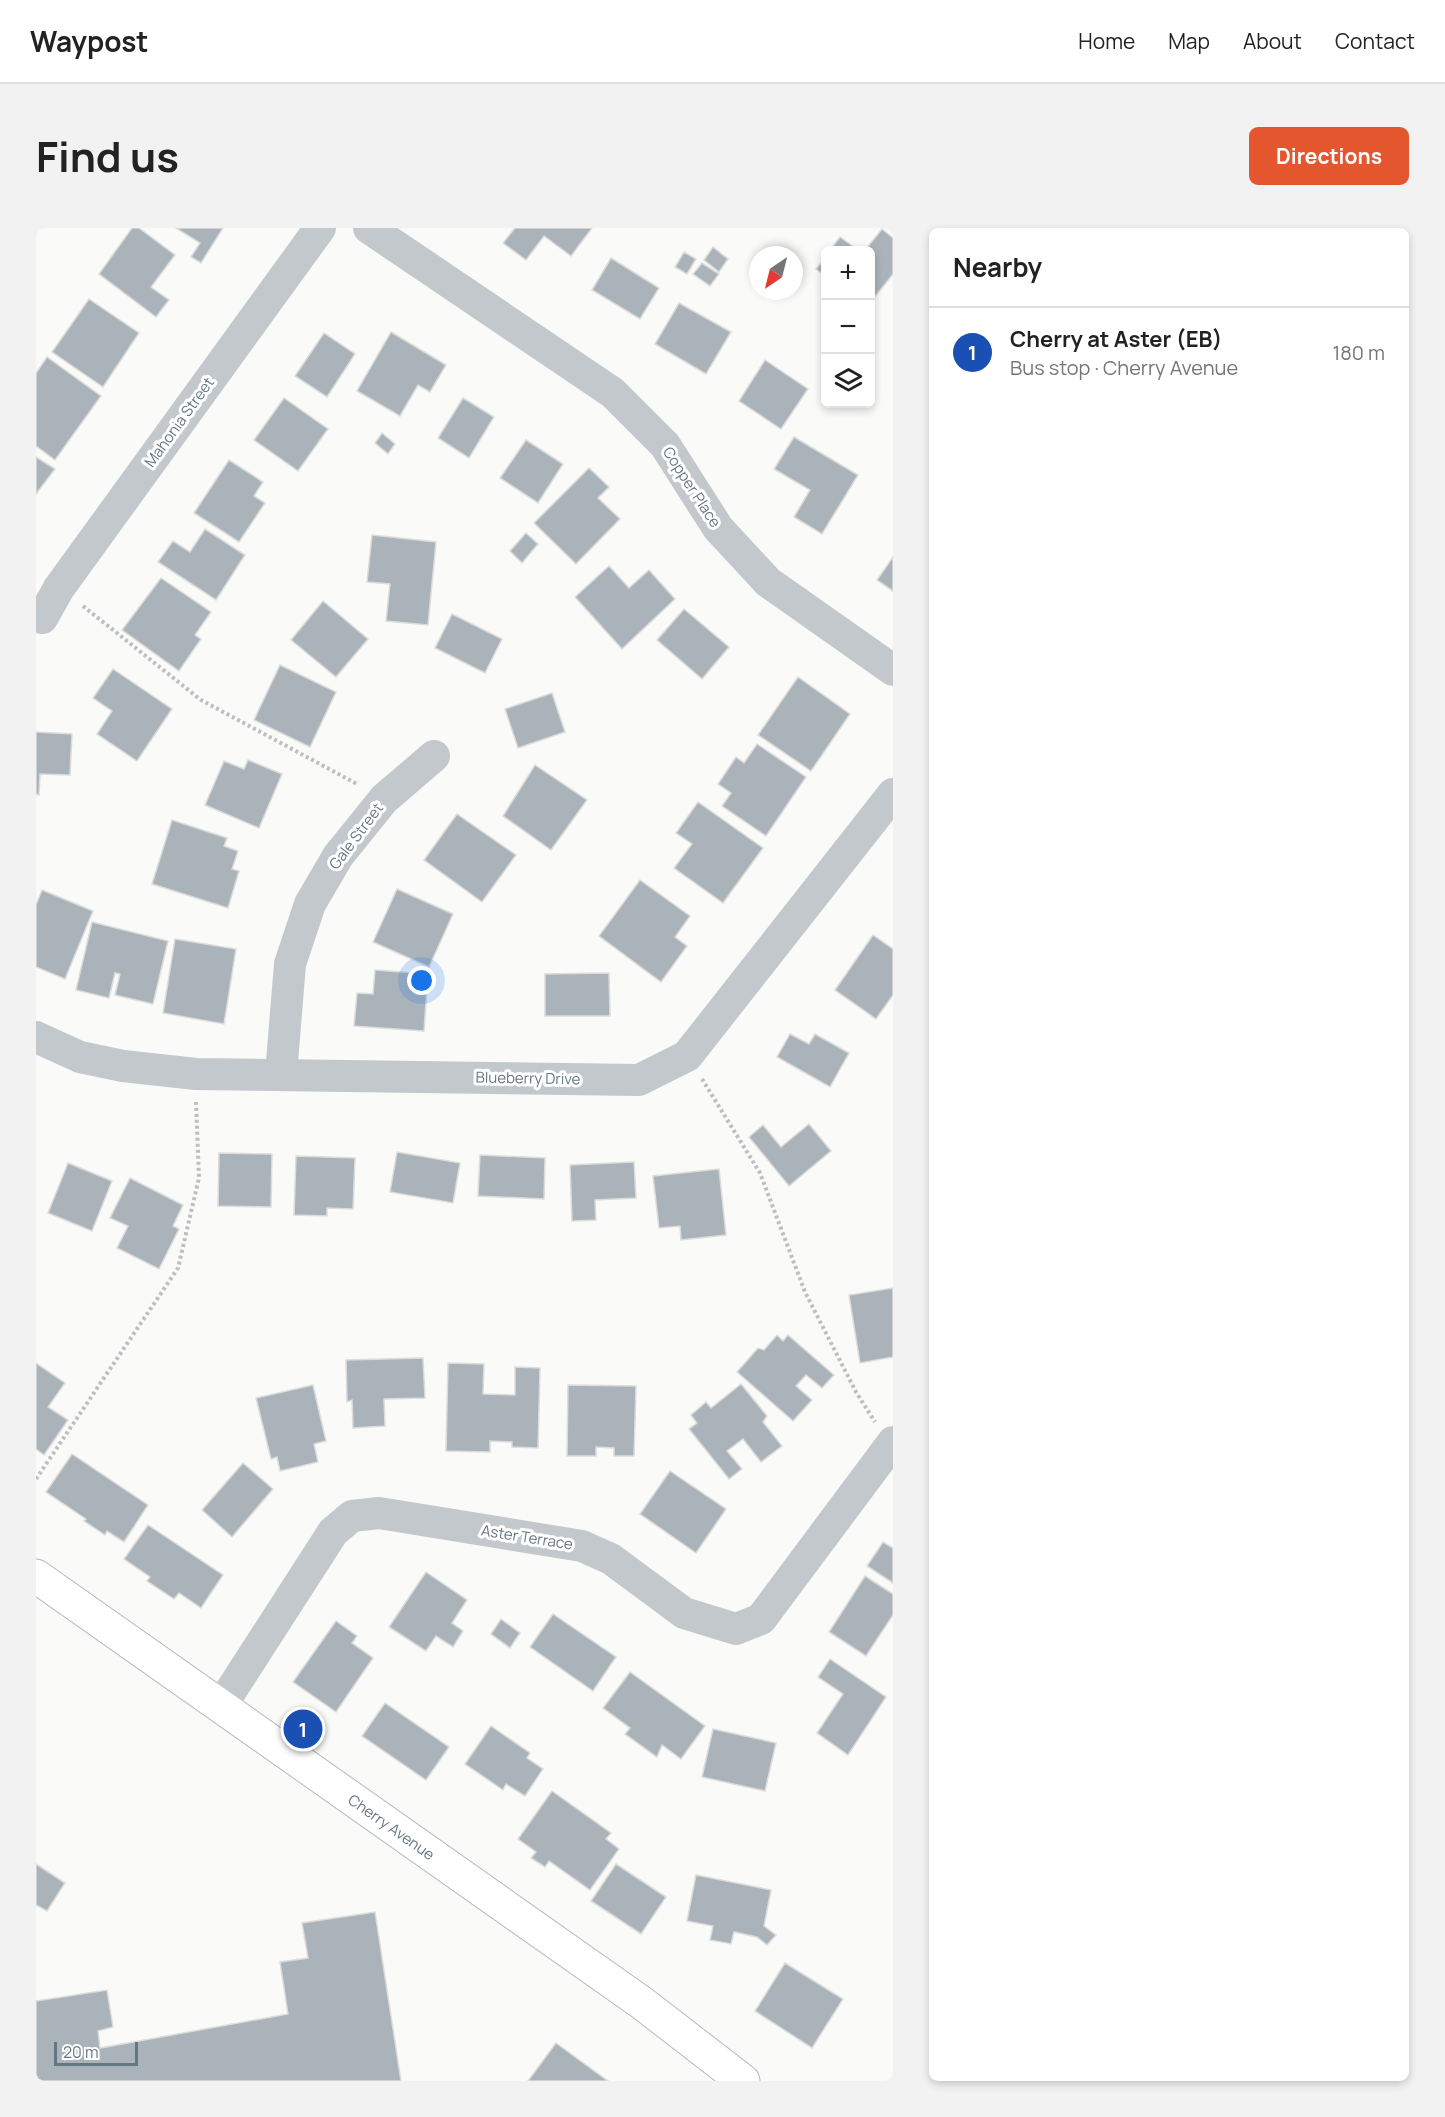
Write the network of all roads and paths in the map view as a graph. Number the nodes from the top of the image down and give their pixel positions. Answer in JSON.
{"nodes":[{"id":1,"x":320,"y":228,"type":"edge"},
{"id":2,"x":369,"y":228,"type":"edge"},
{"id":3,"x":59,"y":588,"type":"junction"},
{"id":4,"x":42,"y":618,"type":"dead end"},
{"id":5,"x":893,"y":670,"type":"edge"},
{"id":6,"x":434,"y":756,"type":"dead end"},
{"id":7,"x":893,"y":794,"type":"edge"},
{"id":8,"x":384,"y":799,"type":"junction"},
{"id":9,"x":36,"y":1037,"type":"edge"},
{"id":10,"x":687,"y":1056,"type":"junction"},
{"id":11,"x":196,"y":1074,"type":"junction"},
{"id":12,"x":281,"y":1074,"type":"junction"},
{"id":13,"x":856,"y":1392,"type":"dead end"},
{"id":14,"x":893,"y":1442,"type":"edge"},
{"id":15,"x":36,"y":1479,"type":"edge"},
{"id":16,"x":36,"y":1576,"type":"edge"},
{"id":17,"x":221,"y":1706,"type":"junction"},
{"id":18,"x":743,"y":2081,"type":"edge"}],
"edges":[{"from":1,"to":3,"type":"street","name":"Mahonia Street"},
{"from":2,"to":5,"type":"street","name":"Copper Place"},
{"from":3,"to":4,"type":"street","name":"Mahonia Street"},
{"from":3,"to":8,"type":"path"},
{"from":6,"to":8,"type":"street","name":"Gale Street"},
{"from":7,"to":10,"type":"street","name":"Blueberry Drive"},
{"from":8,"to":12,"type":"street","name":"Gale Street"},
{"from":9,"to":11,"type":"street","name":"Blueberry Drive"},
{"from":10,"to":12,"type":"street","name":"Blueberry Drive"},
{"from":10,"to":13,"type":"path"},
{"from":11,"to":12,"type":"street","name":"Blueberry Drive"},
{"from":11,"to":15,"type":"path"},
{"from":14,"to":17,"type":"street","name":"Aster Terrace"},
{"from":16,"to":17,"type":"street","name":"Cherry Avenue"},
{"from":17,"to":18,"type":"street","name":"Cherry Avenue"}]}
